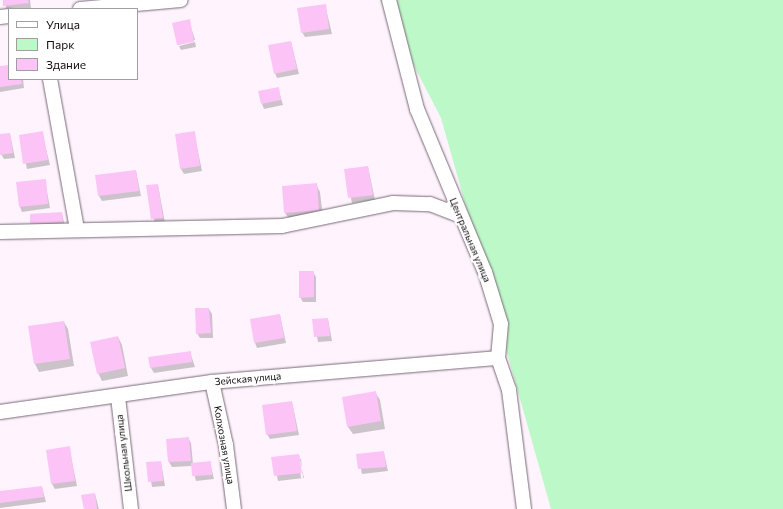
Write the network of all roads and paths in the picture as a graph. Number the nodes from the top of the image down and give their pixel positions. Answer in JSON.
{"nodes":[{"id":1,"x":181,"y":0,"type":"edge"},
{"id":2,"x":390,"y":0,"type":"edge"},
{"id":3,"x":91,"y":8,"type":"edge"},
{"id":4,"x":50,"y":80,"type":"edge"},
{"id":5,"x":459,"y":215,"type":"junction"},
{"id":6,"x":76,"y":229,"type":"junction"},
{"id":7,"x":0,"y":232,"type":"edge"},
{"id":8,"x":498,"y":358,"type":"junction"},
{"id":9,"x":212,"y":382,"type":"junction"},
{"id":10,"x":118,"y":397,"type":"junction"},
{"id":11,"x":0,"y":412,"type":"edge"},
{"id":12,"x":131,"y":509,"type":"edge"},
{"id":13,"x":234,"y":509,"type":"edge"},
{"id":14,"x":524,"y":509,"type":"edge"}],
"edges":[{"from":1,"to":3,"type":"street"},
{"from":2,"to":5,"type":"street","name":"Центральная улица"},
{"from":4,"to":6,"type":"street"},
{"from":5,"to":6,"type":"street"},
{"from":5,"to":8,"type":"street","name":"Центральная улица"},
{"from":6,"to":7,"type":"street"},
{"from":8,"to":9,"type":"street","name":"Зейская улица"},
{"from":8,"to":14,"type":"street","name":"Центральная улица"},
{"from":9,"to":10,"type":"street","name":"Зейская улица"},
{"from":9,"to":13,"type":"street","name":"Колхозная улица"},
{"from":10,"to":11,"type":"street","name":"Зейская улица"},
{"from":10,"to":12,"type":"street","name":"Школьная улица"}]}
